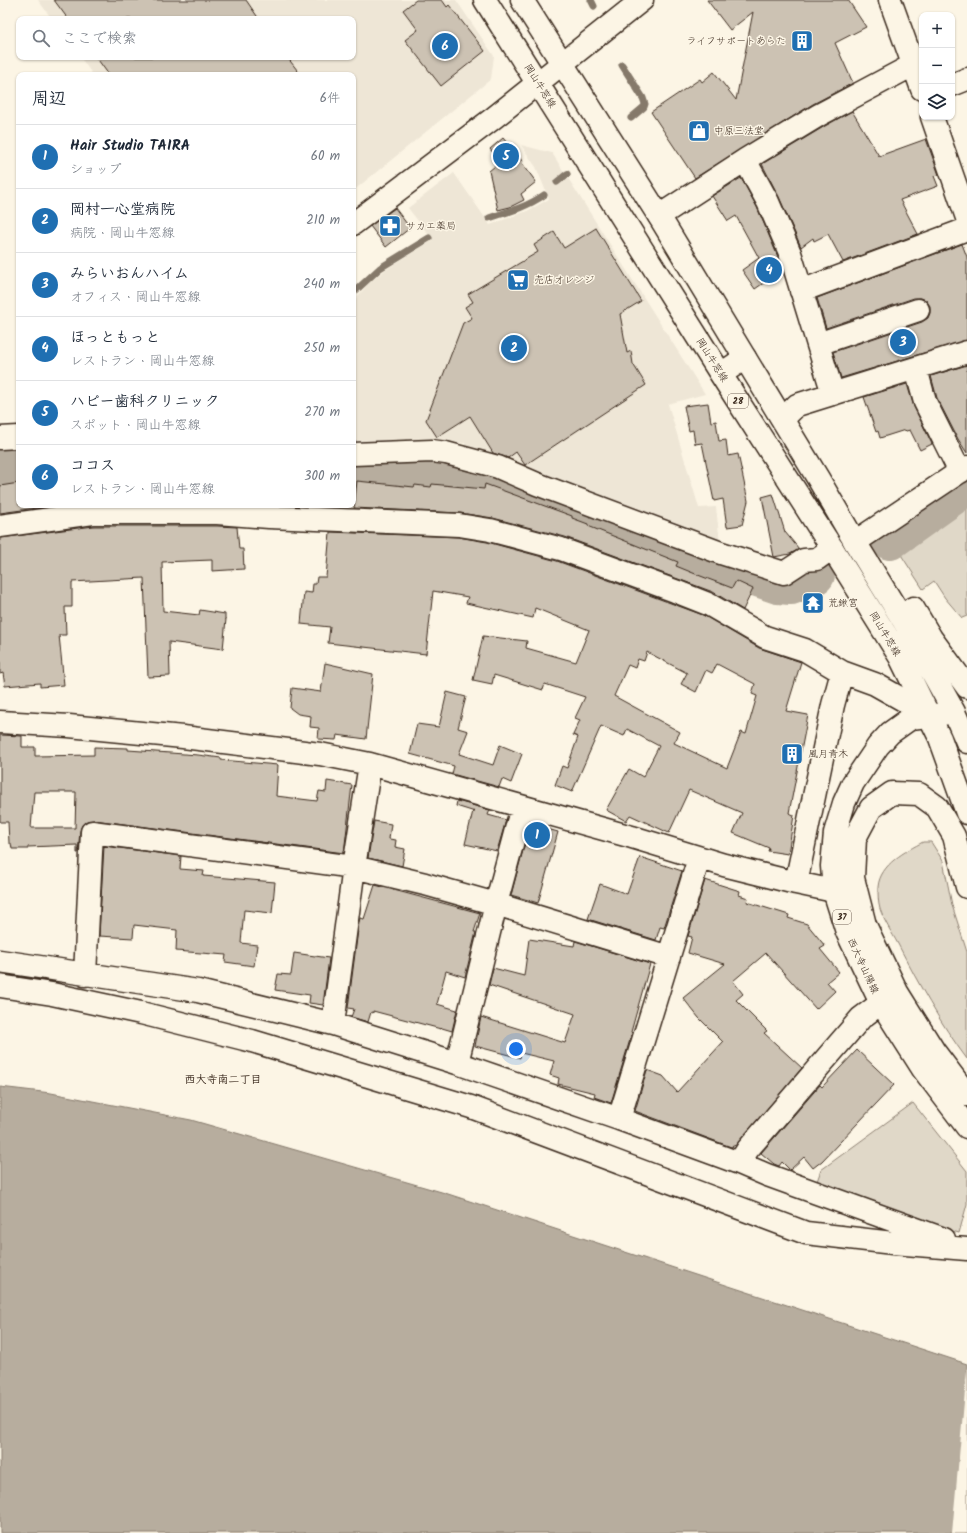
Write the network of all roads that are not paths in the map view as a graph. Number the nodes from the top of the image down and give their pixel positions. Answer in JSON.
{"nodes":[{"id":1,"x":485,"y":0,"type":"edge"},
{"id":2,"x":522,"y":0,"type":"edge"},
{"id":3,"x":642,"y":0,"type":"edge"},
{"id":4,"x":890,"y":0,"type":"edge"},
{"id":5,"x":563,"y":63,"type":"junction"},
{"id":6,"x":913,"y":65,"type":"junction"},
{"id":7,"x":967,"y":79,"type":"edge"},
{"id":8,"x":538,"y":83,"type":"junction"},
{"id":9,"x":920,"y":84,"type":"edge"},
{"id":10,"x":954,"y":84,"type":"edge"},
{"id":11,"x":933,"y":120,"type":"edge"},
{"id":12,"x":745,"y":160,"type":"junction"},
{"id":13,"x":659,"y":216,"type":"junction"},
{"id":14,"x":967,"y":218,"type":"edge"},
{"id":15,"x":356,"y":222,"type":"edge"},
{"id":16,"x":967,"y":229,"type":"edge"},
{"id":17,"x":801,"y":291,"type":"junction"},
{"id":18,"x":918,"y":310,"type":"dead end"},
{"id":19,"x":818,"y":344,"type":"junction"},
{"id":20,"x":967,"y":352,"type":"edge"},
{"id":21,"x":745,"y":358,"type":"junction"},
{"id":22,"x":916,"y":368,"type":"junction"},
{"id":23,"x":721,"y":374,"type":"junction"},
{"id":24,"x":833,"y":394,"type":"junction"},
{"id":25,"x":783,"y":419,"type":"junction"},
{"id":26,"x":16,"y":437,"type":"edge"},
{"id":27,"x":0,"y":438,"type":"edge"},
{"id":28,"x":356,"y":454,"type":"edge"},
{"id":29,"x":964,"y":470,"type":"edge"},
{"id":30,"x":217,"y":509,"type":"edge"},
{"id":31,"x":0,"y":526,"type":"edge"},
{"id":32,"x":860,"y":539,"type":"junction"},
{"id":33,"x":832,"y":548,"type":"junction"},
{"id":34,"x":842,"y":672,"type":"junction"},
{"id":35,"x":967,"y":687,"type":"edge"},
{"id":36,"x":961,"y":711,"type":"edge"},
{"id":37,"x":930,"y":716,"type":"junction"},
{"id":38,"x":0,"y":722,"type":"edge"},
{"id":39,"x":967,"y":742,"type":"edge"},
{"id":40,"x":370,"y":764,"type":"junction"},
{"id":41,"x":522,"y":807,"type":"junction"},
{"id":42,"x":967,"y":813,"type":"edge"},
{"id":43,"x":699,"y":858,"type":"junction"},
{"id":44,"x":354,"y":867,"type":"junction"},
{"id":45,"x":796,"y":883,"type":"junction"},
{"id":46,"x":967,"y":887,"type":"edge"},
{"id":47,"x":834,"y":891,"type":"junction"},
{"id":48,"x":496,"y":904,"type":"junction"},
{"id":49,"x":669,"y":957,"type":"junction"},
{"id":50,"x":0,"y":961,"type":"edge"},
{"id":51,"x":85,"y":975,"type":"junction"},
{"id":52,"x":0,"y":986,"type":"edge"},
{"id":53,"x":880,"y":1003,"type":"junction"},
{"id":54,"x":333,"y":1024,"type":"junction"},
{"id":55,"x":457,"y":1063,"type":"junction"},
{"id":56,"x":967,"y":1095,"type":"edge"},
{"id":57,"x":618,"y":1119,"type":"junction"},
{"id":58,"x":967,"y":1127,"type":"edge"},
{"id":59,"x":739,"y":1163,"type":"junction"},
{"id":60,"x":967,"y":1248,"type":"edge"}],
"edges":[{"from":1,"to":8,"type":"street","name":"岡山牛窓線","number":"28"},
{"from":2,"to":5,"type":"street"},
{"from":3,"to":5,"type":"street"},
{"from":4,"to":6,"type":"street"},
{"from":5,"to":8,"type":"street"},
{"from":5,"to":13,"type":"street"},
{"from":6,"to":9,"type":"street"},
{"from":6,"to":12,"type":"street"},
{"from":7,"to":10,"type":"street"},
{"from":8,"to":15,"type":"street"},
{"from":8,"to":23,"type":"street","name":"岡山牛窓線","number":"28"},
{"from":11,"to":14,"type":"street"},
{"from":12,"to":13,"type":"street"},
{"from":12,"to":17,"type":"street"},
{"from":13,"to":21,"type":"street"},
{"from":16,"to":17,"type":"street"},
{"from":17,"to":19,"type":"street"},
{"from":18,"to":19,"type":"street"},
{"from":19,"to":24,"type":"street"},
{"from":20,"to":22,"type":"street"},
{"from":21,"to":23,"type":"street"},
{"from":21,"to":25,"type":"street"},
{"from":22,"to":24,"type":"street"},
{"from":22,"to":29,"type":"street"},
{"from":23,"to":33,"type":"street","name":"岡山牛窓線","number":"28"},
{"from":24,"to":25,"type":"street"},
{"from":25,"to":32,"type":"street"},
{"from":26,"to":27,"type":"street"},
{"from":28,"to":33,"type":"street"},
{"from":29,"to":32,"type":"street"},
{"from":30,"to":31,"type":"street"},
{"from":30,"to":34,"type":"street"},
{"from":32,"to":35,"type":"street"},
{"from":32,"to":36,"type":"street"},
{"from":33,"to":37,"type":"street","name":"岡山牛窓線","number":"28"},
{"from":34,"to":37,"type":"street"},
{"from":34,"to":45,"type":"street"},
{"from":36,"to":37,"type":"street","name":"西大寺山陽線","number":"37"},
{"from":36,"to":39,"type":"street"},
{"from":37,"to":42,"type":"street","name":"岡山牛窓線","number":"28"},
{"from":37,"to":47,"type":"street","name":"西大寺山陽線","number":"37"},
{"from":38,"to":40,"type":"street"},
{"from":40,"to":41,"type":"street"},
{"from":40,"to":44,"type":"street"},
{"from":41,"to":43,"type":"street"},
{"from":41,"to":48,"type":"street"},
{"from":43,"to":45,"type":"street"},
{"from":43,"to":49,"type":"street"},
{"from":44,"to":48,"type":"street"},
{"from":44,"to":51,"type":"street"},
{"from":44,"to":54,"type":"street"},
{"from":45,"to":47,"type":"street"},
{"from":46,"to":56,"type":"street","name":"西大寺山陽線","number":"37"},
{"from":47,"to":53,"type":"street","name":"西大寺山陽線","number":"37"},
{"from":48,"to":49,"type":"street"},
{"from":48,"to":55,"type":"street"},
{"from":49,"to":57,"type":"street"},
{"from":50,"to":51,"type":"street"},
{"from":51,"to":54,"type":"street"},
{"from":52,"to":60,"type":"street"},
{"from":53,"to":58,"type":"street","name":"西大寺山陽線","number":"37"},
{"from":53,"to":59,"type":"street"},
{"from":54,"to":55,"type":"street"},
{"from":55,"to":57,"type":"street"},
{"from":57,"to":59,"type":"street"},
{"from":59,"to":60,"type":"street"}]}
